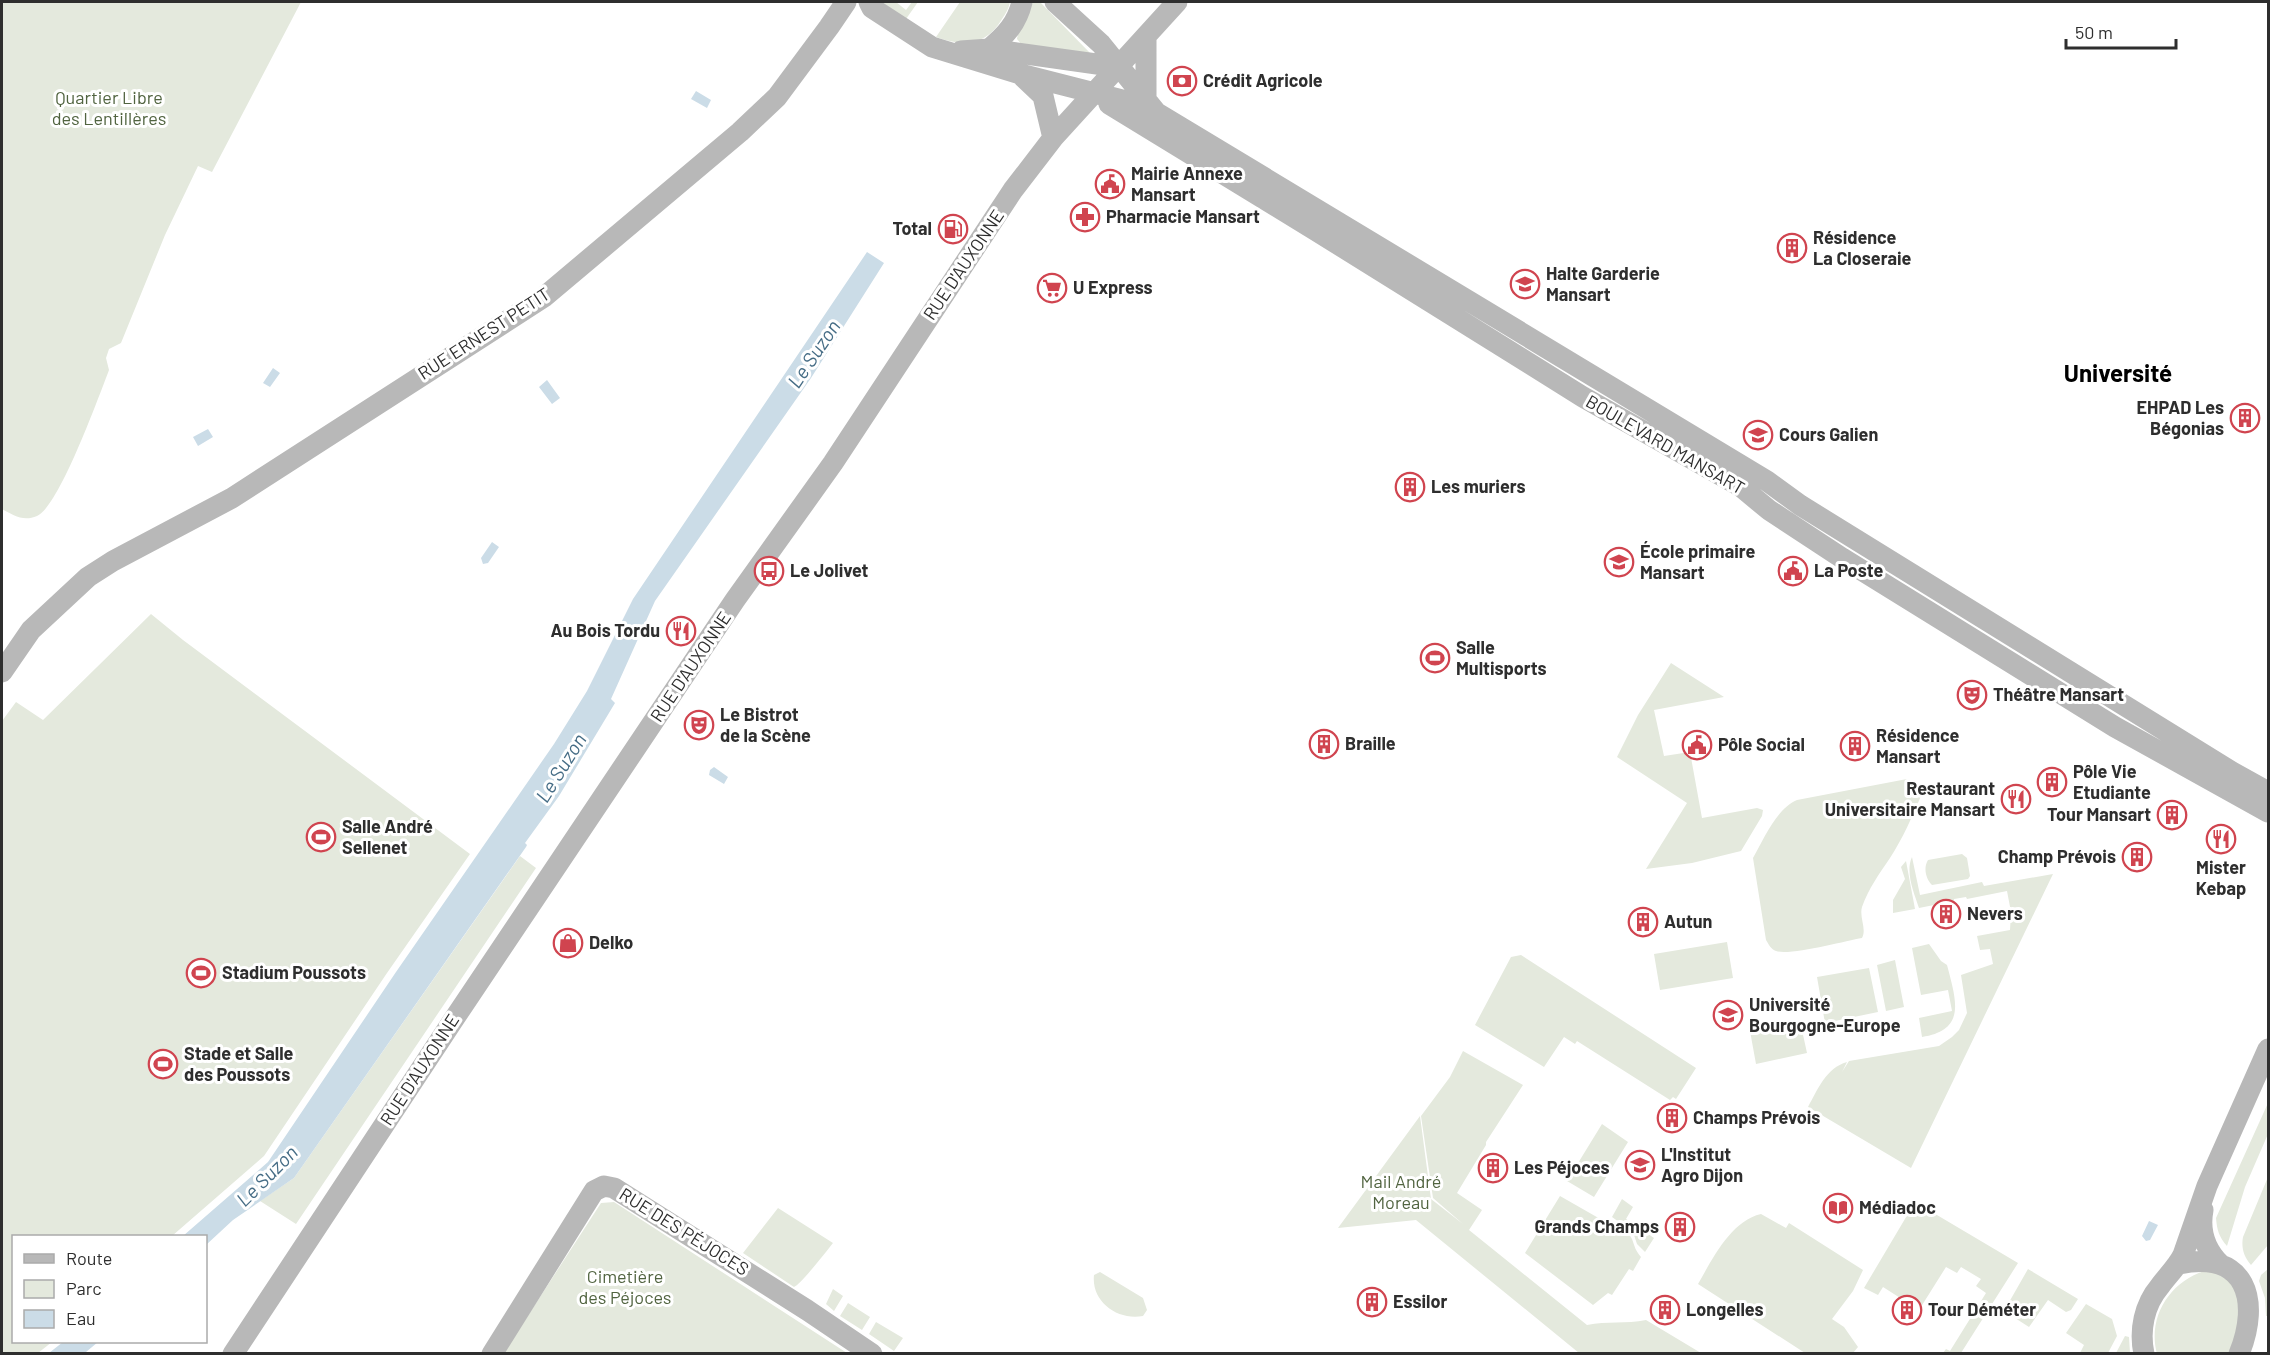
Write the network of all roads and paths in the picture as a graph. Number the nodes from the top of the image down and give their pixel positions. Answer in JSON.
{"nodes":[{"id":1,"x":846,"y":2,"type":"edge"},
{"id":2,"x":1022,"y":2,"type":"edge"},
{"id":3,"x":1055,"y":2,"type":"edge"},
{"id":4,"x":1177,"y":2,"type":"edge"},
{"id":5,"x":870,"y":5,"type":"edge"},
{"id":6,"x":829,"y":27,"type":"junction"},
{"id":7,"x":1146,"y":36,"type":"junction"},
{"id":8,"x":989,"y":49,"type":"junction"},
{"id":9,"x":945,"y":51,"type":"junction"},
{"id":10,"x":1118,"y":68,"type":"junction"},
{"id":11,"x":1020,"y":74,"type":"junction"},
{"id":12,"x":1094,"y":93,"type":"junction"},
{"id":13,"x":1151,"y":106,"type":"junction"},
{"id":14,"x":1053,"y":138,"type":"junction"},
{"id":15,"x":2,"y":672,"type":"edge"},
{"id":16,"x":2268,"y":792,"type":"edge"},
{"id":17,"x":2268,"y":812,"type":"edge"},
{"id":18,"x":2268,"y":1049,"type":"edge"},
{"id":19,"x":2207,"y":1186,"type":"junction"},
{"id":20,"x":2179,"y":1264,"type":"junction"},
{"id":21,"x":2220,"y":1264,"type":"junction"},
{"id":22,"x":2142,"y":1349,"type":"edge"},
{"id":23,"x":233,"y":1353,"type":"edge"},
{"id":24,"x":492,"y":1353,"type":"edge"},
{"id":25,"x":872,"y":1353,"type":"edge"},
{"id":26,"x":2239,"y":1353,"type":"edge"}],
"edges":[{"from":1,"to":6,"type":"main road","name":"RUE ERNEST PETIT"},
{"from":2,"to":8,"type":"main road"},
{"from":3,"to":10,"type":"main road"},
{"from":4,"to":7,"type":"main road","name":"RUE D'AUXONNE"},
{"from":5,"to":6,"type":"main road","name":"RUE ERNEST PETIT"},
{"from":5,"to":9,"type":"main road"},
{"from":6,"to":15,"type":"main road","name":"RUE ERNEST PETIT"},
{"from":7,"to":10,"type":"main road","name":"RUE D'AUXONNE"},
{"from":7,"to":13,"type":"main road"},
{"from":8,"to":9,"type":"main road"},
{"from":8,"to":10,"type":"main road"},
{"from":9,"to":11,"type":"main road"},
{"from":10,"to":12,"type":"main road","name":"RUE D'AUXONNE"},
{"from":10,"to":13,"type":"main road"},
{"from":11,"to":12,"type":"main road"},
{"from":11,"to":14,"type":"main road"},
{"from":12,"to":13,"type":"main road"},
{"from":12,"to":14,"type":"main road","name":"RUE D'AUXONNE"},
{"from":12,"to":17,"type":"main road","name":"BOULEVARD MANSART"},
{"from":13,"to":16,"type":"main road","name":"BOULEVARD MANSART"},
{"from":14,"to":23,"type":"main road","name":"RUE D'AUXONNE"},
{"from":18,"to":19,"type":"main road"},
{"from":19,"to":20,"type":"main road"},
{"from":19,"to":21,"type":"main road"},
{"from":20,"to":21,"type":"main road"},
{"from":20,"to":22,"type":"main road"},
{"from":21,"to":26,"type":"main road"},
{"from":24,"to":25,"type":"main road","name":"RUE DES PÉJOCES"}]}
